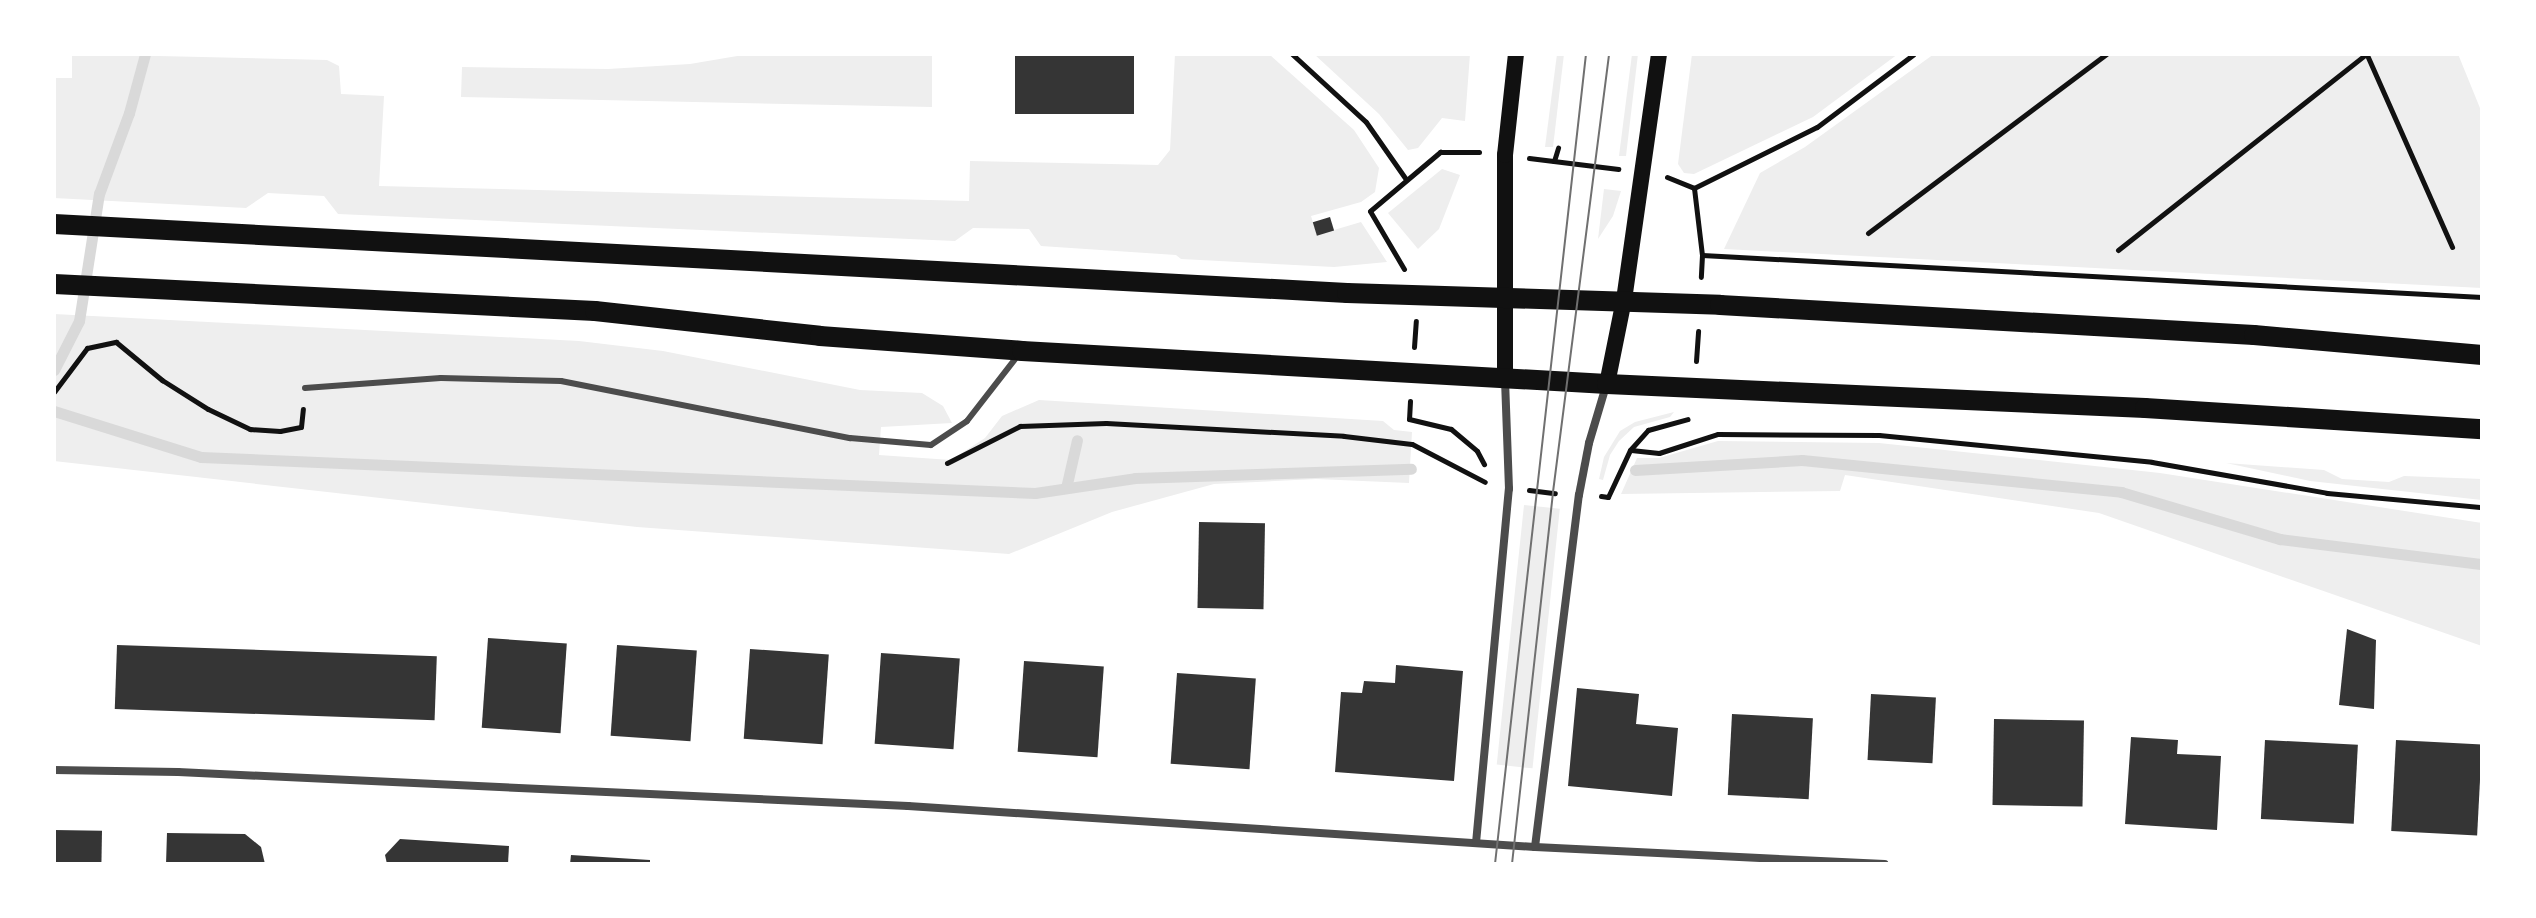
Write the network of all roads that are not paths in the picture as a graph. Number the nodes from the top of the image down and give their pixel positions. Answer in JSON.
{"nodes":[{"id":1,"x":1516,"y":54,"type":"edge"},
{"id":2,"x":1659,"y":54,"type":"edge"},
{"id":3,"x":54,"y":224,"type":"edge"},
{"id":4,"x":54,"y":284,"type":"edge"},
{"id":5,"x":1505,"y":296,"type":"junction"},
{"id":6,"x":1624,"y":300,"type":"junction"},
{"id":7,"x":1022,"y":351,"type":"junction"},
{"id":8,"x":2482,"y":355,"type":"edge"},
{"id":9,"x":1505,"y":379,"type":"junction"},
{"id":10,"x":1607,"y":384,"type":"junction"},
{"id":11,"x":305,"y":388,"type":"road end"},
{"id":12,"x":2482,"y":429,"type":"edge"},
{"id":13,"x":54,"y":770,"type":"edge"},
{"id":14,"x":1476,"y":843,"type":"junction"},
{"id":15,"x":1535,"y":847,"type":"junction"},
{"id":16,"x":1885,"y":864,"type":"edge"}],
"edges":[{"from":1,"to":5,"type":"main road"},
{"from":2,"to":6,"type":"main road"},
{"from":3,"to":5,"type":"main road"},
{"from":4,"to":7,"type":"main road"},
{"from":5,"to":6,"type":"main road"},
{"from":5,"to":9,"type":"main road"},
{"from":6,"to":8,"type":"main road"},
{"from":6,"to":10,"type":"main road"},
{"from":7,"to":9,"type":"main road"},
{"from":7,"to":11,"type":"lane"},
{"from":9,"to":10,"type":"main road"},
{"from":9,"to":14,"type":"street"},
{"from":10,"to":12,"type":"main road"},
{"from":10,"to":15,"type":"street"},
{"from":13,"to":14,"type":"street"},
{"from":14,"to":15,"type":"street"},
{"from":15,"to":16,"type":"street"}]}
